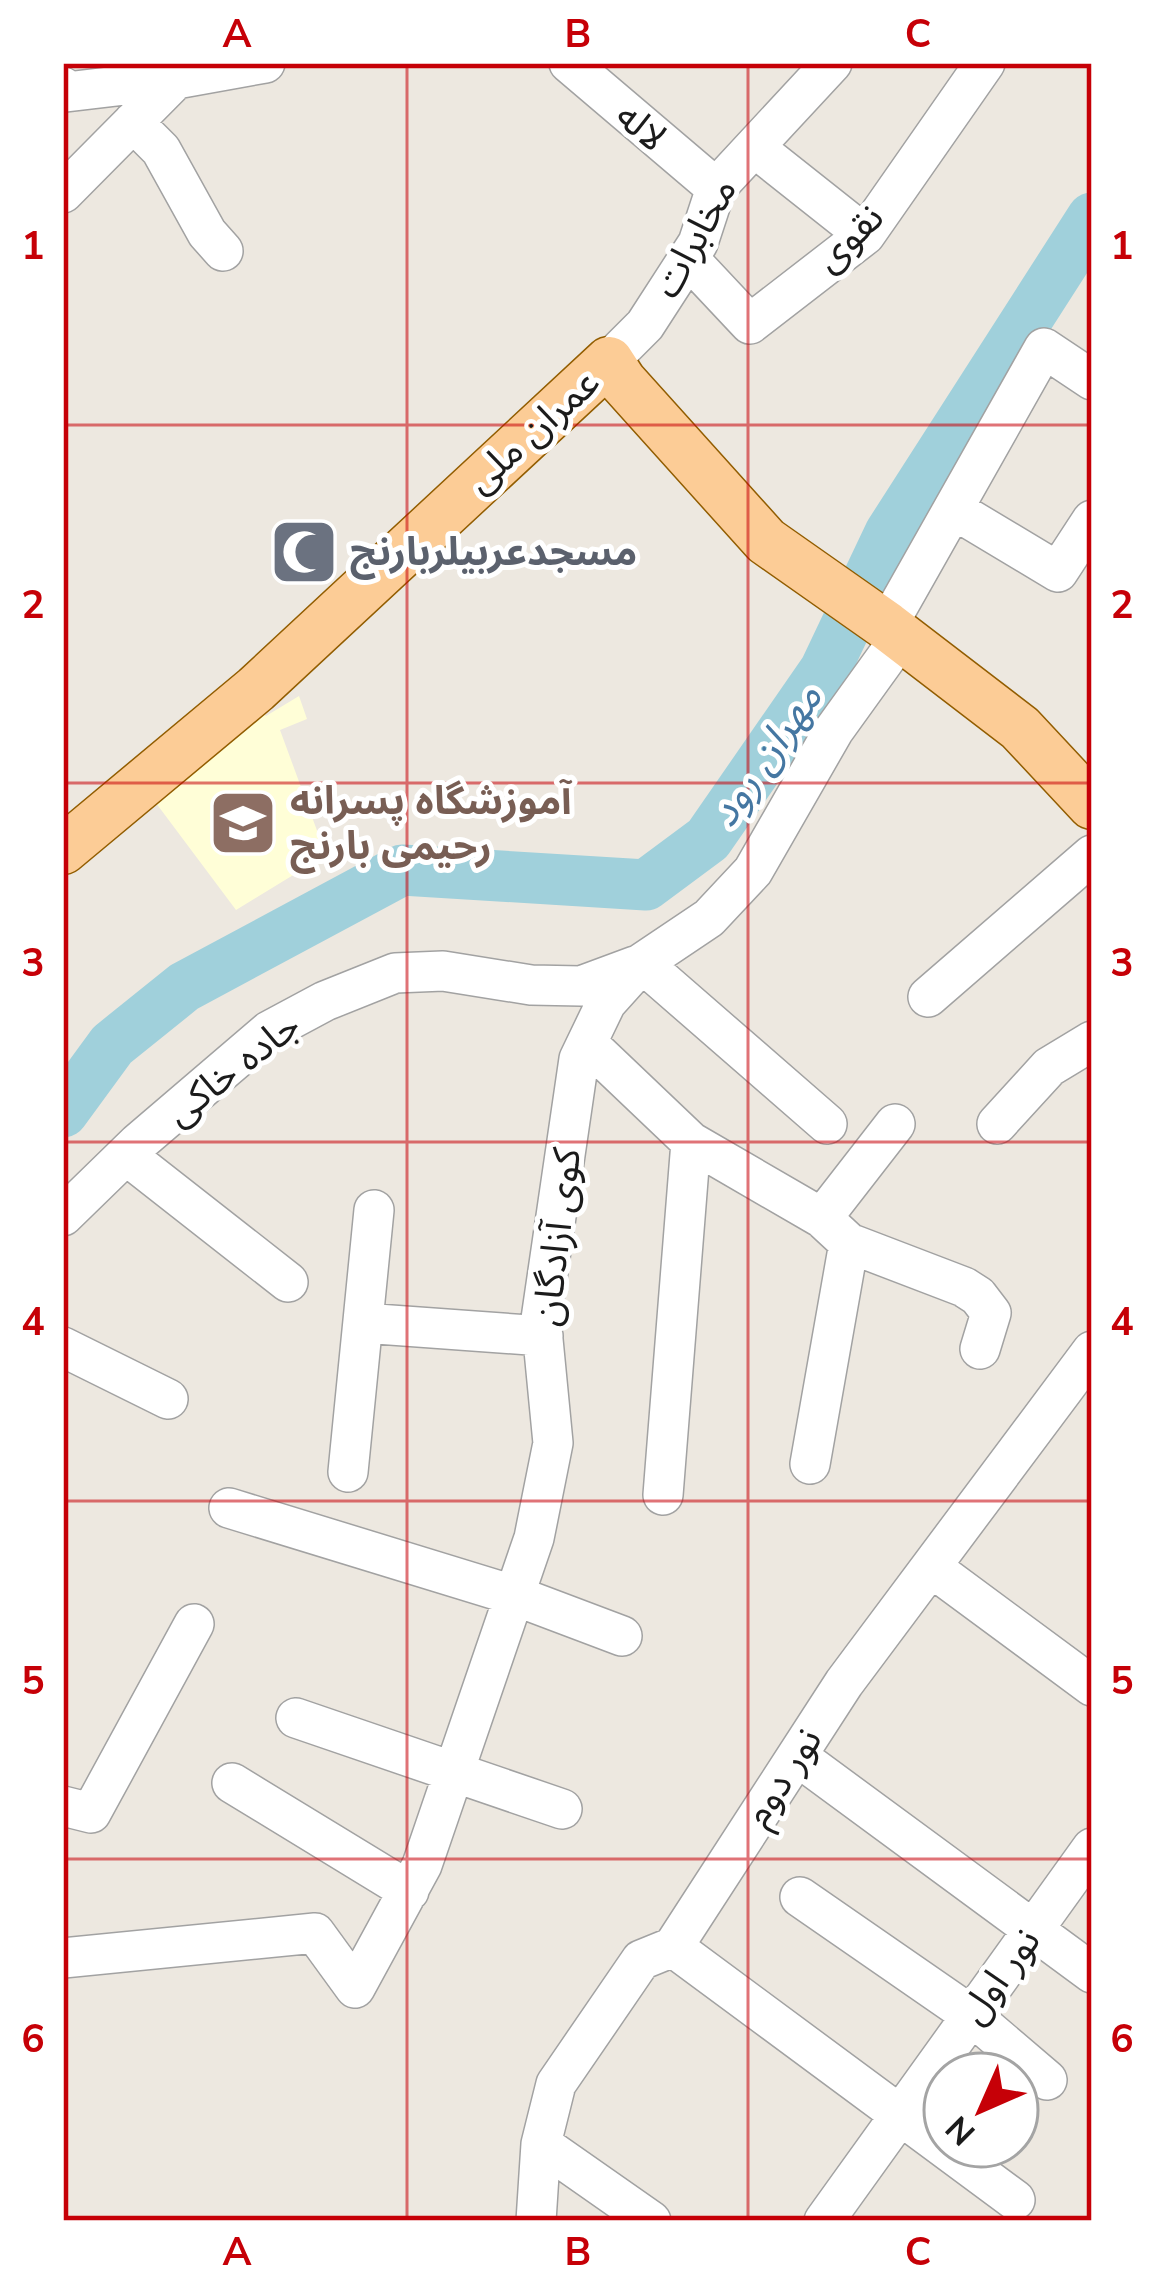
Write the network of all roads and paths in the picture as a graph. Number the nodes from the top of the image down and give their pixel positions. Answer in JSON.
{"nodes":[{"id":1,"x":569,"y":63,"type":"edge"},
{"id":2,"x":832,"y":63,"type":"edge"},
{"id":3,"x":985,"y":63,"type":"edge"},
{"id":4,"x":262,"y":64,"type":"edge"},
{"id":5,"x":176,"y":79,"type":"junction"},
{"id":6,"x":63,"y":87,"type":"edge"},
{"id":7,"x":133,"y":122,"type":"junction"},
{"id":8,"x":754,"y":147,"type":"junction"},
{"id":9,"x":716,"y":188,"type":"junction"},
{"id":10,"x":63,"y":194,"type":"edge"},
{"id":11,"x":865,"y":235,"type":"junction"},
{"id":12,"x":223,"y":251,"type":"dead end"},
{"id":13,"x":688,"y":258,"type":"junction"},
{"id":14,"x":609,"y":361,"type":"junction"},
{"id":15,"x":1092,"y":380,"type":"edge"},
{"id":16,"x":953,"y":509,"type":"junction"},
{"id":17,"x":1092,"y":520,"type":"edge"},
{"id":18,"x":894,"y":631,"type":"junction"},
{"id":19,"x":1092,"y":805,"type":"edge"},
{"id":20,"x":63,"y":850,"type":"edge"},
{"id":21,"x":1092,"y":855,"type":"edge"},
{"id":22,"x":642,"y":963,"type":"junction"},
{"id":23,"x":928,"y":997,"type":"dead end"},
{"id":24,"x":1092,"y":1041,"type":"edge"},
{"id":25,"x":587,"y":1042,"type":"junction"},
{"id":26,"x":827,"y":1124,"type":"dead end"},
{"id":27,"x":896,"y":1124,"type":"dead end"},
{"id":28,"x":997,"y":1124,"type":"dead end"},
{"id":29,"x":691,"y":1142,"type":"junction"},
{"id":30,"x":126,"y":1155,"type":"junction"},
{"id":31,"x":374,"y":1210,"type":"dead end"},
{"id":32,"x":63,"y":1216,"type":"edge"},
{"id":33,"x":836,"y":1230,"type":"junction"},
{"id":34,"x":288,"y":1282,"type":"dead end"},
{"id":35,"x":363,"y":1323,"type":"junction"},
{"id":36,"x":543,"y":1336,"type":"junction"},
{"id":37,"x":63,"y":1347,"type":"edge"},
{"id":38,"x":980,"y":1349,"type":"dead end"},
{"id":39,"x":1092,"y":1352,"type":"edge"},
{"id":40,"x":168,"y":1399,"type":"dead end"},
{"id":41,"x":811,"y":1464,"type":"dead end"},
{"id":42,"x":348,"y":1472,"type":"dead end"},
{"id":43,"x":663,"y":1496,"type":"dead end"},
{"id":44,"x":229,"y":1508,"type":"dead end"},
{"id":45,"x":931,"y":1567,"type":"junction"},
{"id":46,"x":516,"y":1596,"type":"junction"},
{"id":47,"x":194,"y":1624,"type":"dead end"},
{"id":48,"x":622,"y":1636,"type":"dead end"},
{"id":49,"x":1092,"y":1686,"type":"edge"},
{"id":50,"x":296,"y":1718,"type":"dead end"},
{"id":51,"x":796,"y":1756,"type":"junction"},
{"id":52,"x":455,"y":1772,"type":"junction"},
{"id":53,"x":232,"y":1783,"type":"dead end"},
{"id":54,"x":63,"y":1806,"type":"edge"},
{"id":55,"x":562,"y":1809,"type":"dead end"},
{"id":56,"x":1092,"y":1848,"type":"edge"},
{"id":57,"x":409,"y":1891,"type":"junction"},
{"id":58,"x":800,"y":1897,"type":"dead end"},
{"id":59,"x":1033,"y":1930,"type":"junction"},
{"id":60,"x":673,"y":1947,"type":"junction"},
{"id":61,"x":63,"y":1958,"type":"edge"},
{"id":62,"x":1092,"y":1972,"type":"edge"},
{"id":63,"x":972,"y":2016,"type":"junction"},
{"id":64,"x":1047,"y":2080,"type":"dead end"},
{"id":65,"x":901,"y":2114,"type":"junction"},
{"id":66,"x":541,"y":2144,"type":"junction"},
{"id":67,"x":1015,"y":2200,"type":"dead end"},
{"id":68,"x":836,"y":2217,"type":"edge"},
{"id":69,"x":536,"y":2221,"type":"edge"},
{"id":70,"x":651,"y":2221,"type":"edge"}],
"edges":[{"from":1,"to":9,"type":"street","name":"لاله"},
{"from":2,"to":8,"type":"street","name":"مخابرات"},
{"from":3,"to":11,"type":"street","name":"نقوی"},
{"from":4,"to":5,"type":"street"},
{"from":5,"to":6,"type":"street"},
{"from":5,"to":7,"type":"street"},
{"from":7,"to":10,"type":"street"},
{"from":7,"to":12,"type":"street"},
{"from":8,"to":9,"type":"street","name":"مخابرات"},
{"from":8,"to":11,"type":"street"},
{"from":9,"to":13,"type":"street","name":"مخابرات"},
{"from":11,"to":13,"type":"street","name":"نقوی"},
{"from":13,"to":14,"type":"street","name":"مخابرات"},
{"from":14,"to":18,"type":"main road","name":"عمران ملی"},
{"from":14,"to":20,"type":"main road","name":"عمران ملی"},
{"from":15,"to":16,"type":"street","name":"کوی آزادگان"},
{"from":16,"to":17,"type":"street"},
{"from":16,"to":18,"type":"street","name":"کوی آزادگان"},
{"from":18,"to":19,"type":"main road","name":"عمران ملی"},
{"from":18,"to":22,"type":"street","name":"کوی آزادگان"},
{"from":21,"to":23,"type":"street"},
{"from":22,"to":25,"type":"street","name":"کوی آزادگان"},
{"from":22,"to":26,"type":"street"},
{"from":22,"to":30,"type":"street","name":"جاده خاکی"},
{"from":24,"to":28,"type":"street"},
{"from":25,"to":29,"type":"street"},
{"from":25,"to":36,"type":"street","name":"کوی آزادگان"},
{"from":27,"to":33,"type":"street"},
{"from":29,"to":33,"type":"street"},
{"from":29,"to":43,"type":"street"},
{"from":30,"to":32,"type":"street","name":"جاده خاکی"},
{"from":30,"to":34,"type":"street"},
{"from":31,"to":35,"type":"street"},
{"from":33,"to":38,"type":"street"},
{"from":33,"to":41,"type":"street"},
{"from":35,"to":36,"type":"street"},
{"from":35,"to":42,"type":"street"},
{"from":36,"to":46,"type":"street","name":"کوی آزادگان"},
{"from":37,"to":40,"type":"street"},
{"from":39,"to":45,"type":"street","name":"نور دوم"},
{"from":44,"to":46,"type":"street"},
{"from":45,"to":49,"type":"street"},
{"from":45,"to":51,"type":"street","name":"نور دوم"},
{"from":46,"to":48,"type":"street"},
{"from":46,"to":52,"type":"street","name":"کوی آزادگان"},
{"from":47,"to":54,"type":"street"},
{"from":50,"to":52,"type":"street"},
{"from":51,"to":59,"type":"street"},
{"from":51,"to":60,"type":"street","name":"نور دوم"},
{"from":52,"to":55,"type":"street"},
{"from":52,"to":57,"type":"street","name":"کوی آزادگان"},
{"from":53,"to":57,"type":"street"},
{"from":56,"to":59,"type":"street","name":"نور اول"},
{"from":57,"to":61,"type":"street","name":"کوی آزادگان"},
{"from":58,"to":63,"type":"street"},
{"from":59,"to":62,"type":"street"},
{"from":59,"to":63,"type":"street","name":"نور اول"},
{"from":60,"to":65,"type":"street"},
{"from":60,"to":66,"type":"street","name":"نور دوم"},
{"from":63,"to":64,"type":"street"},
{"from":63,"to":65,"type":"street","name":"نور اول"},
{"from":65,"to":67,"type":"street"},
{"from":65,"to":68,"type":"street","name":"نور اول"},
{"from":66,"to":69,"type":"street","name":"نور دوم"},
{"from":66,"to":70,"type":"street"}]}
